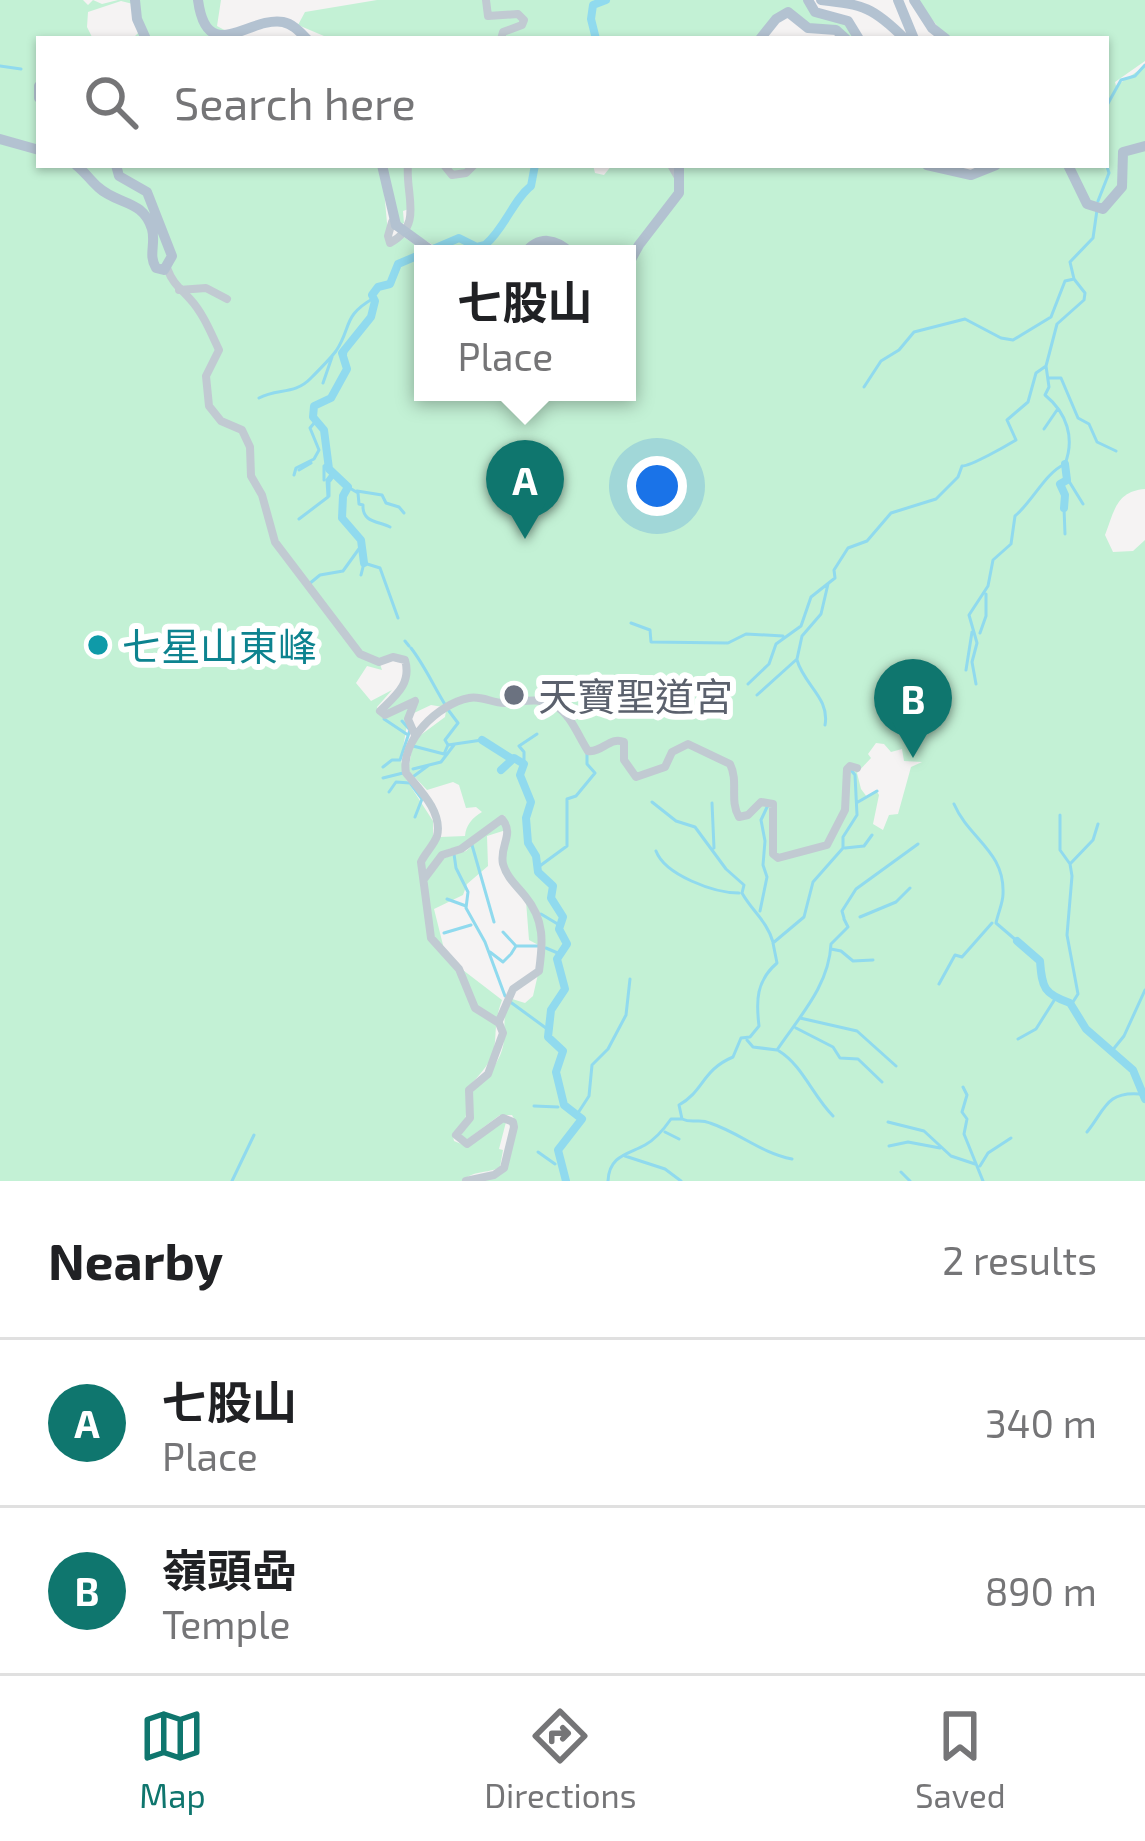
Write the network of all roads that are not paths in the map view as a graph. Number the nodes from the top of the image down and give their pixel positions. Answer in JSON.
{"nodes":[{"id":1,"x":135,"y":0,"type":"edge"},
{"id":2,"x":198,"y":0,"type":"edge"},
{"id":3,"x":486,"y":0,"type":"edge"},
{"id":4,"x":808,"y":0,"type":"edge"},
{"id":5,"x":821,"y":0,"type":"edge"},
{"id":6,"x":898,"y":0,"type":"edge"},
{"id":7,"x":914,"y":0,"type":"edge"},
{"id":8,"x":145,"y":36,"type":"edge"},
{"id":9,"x":303,"y":36,"type":"edge"},
{"id":10,"x":502,"y":36,"type":"edge"},
{"id":11,"x":762,"y":36,"type":"edge"},
{"id":12,"x":843,"y":36,"type":"edge"},
{"id":13,"x":857,"y":36,"type":"edge"},
{"id":14,"x":906,"y":36,"type":"edge"},
{"id":15,"x":909,"y":36,"type":"edge"},
{"id":16,"x":942,"y":36,"type":"edge"},
{"id":17,"x":0,"y":139,"type":"edge"},
{"id":18,"x":1145,"y":146,"type":"edge"},
{"id":19,"x":36,"y":149,"type":"edge"},
{"id":20,"x":79,"y":168,"type":"edge"},
{"id":21,"x":117,"y":168,"type":"edge"},
{"id":22,"x":383,"y":168,"type":"edge"},
{"id":23,"x":408,"y":168,"type":"edge"},
{"id":24,"x":446,"y":168,"type":"edge"},
{"id":25,"x":472,"y":168,"type":"edge"},
{"id":26,"x":676,"y":168,"type":"edge"},
{"id":27,"x":940,"y":168,"type":"edge"},
{"id":28,"x":988,"y":168,"type":"edge"},
{"id":29,"x":1069,"y":168,"type":"edge"},
{"id":30,"x":394,"y":223,"type":"junction"},
{"id":31,"x":424,"y":245,"type":"edge"},
{"id":32,"x":532,"y":245,"type":"edge"},
{"id":33,"x":562,"y":245,"type":"edge"},
{"id":34,"x":636,"y":250,"type":"edge"},
{"id":35,"x":166,"y":268,"type":"junction"},
{"id":36,"x":178,"y":291,"type":"junction"},
{"id":37,"x":227,"y":298,"type":"dead end"},
{"id":38,"x":415,"y":735,"type":"junction"},
{"id":39,"x":857,"y":768,"type":"dead end"},
{"id":40,"x":423,"y":879,"type":"junction"},
{"id":41,"x":499,"y":1023,"type":"junction"},
{"id":42,"x":466,"y":1181,"type":"edge"}],
"edges":[{"from":1,"to":8,"type":"main road"},
{"from":2,"to":9,"type":"main road"},
{"from":3,"to":10,"type":"street"},
{"from":4,"to":13,"type":"main road"},
{"from":5,"to":14,"type":"main road"},
{"from":6,"to":15,"type":"main road"},
{"from":7,"to":16,"type":"main road"},
{"from":11,"to":12,"type":"main road"},
{"from":17,"to":19,"type":"main road"},
{"from":18,"to":29,"type":"main road"},
{"from":20,"to":35,"type":"main road"},
{"from":21,"to":35,"type":"main road"},
{"from":22,"to":30,"type":"main road"},
{"from":23,"to":30,"type":"street"},
{"from":24,"to":25,"type":"street"},
{"from":26,"to":34,"type":"main road"},
{"from":27,"to":28,"type":"main road"},
{"from":30,"to":31,"type":"main road","bridge":true},
{"from":32,"to":33,"type":"main road"},
{"from":35,"to":36,"type":"street"},
{"from":36,"to":37,"type":"street"},
{"from":36,"to":38,"type":"street"},
{"from":38,"to":39,"type":"street"},
{"from":38,"to":40,"type":"street"},
{"from":40,"to":41,"type":"street"},
{"from":40,"to":41,"type":"street"},
{"from":41,"to":42,"type":"street"}]}
